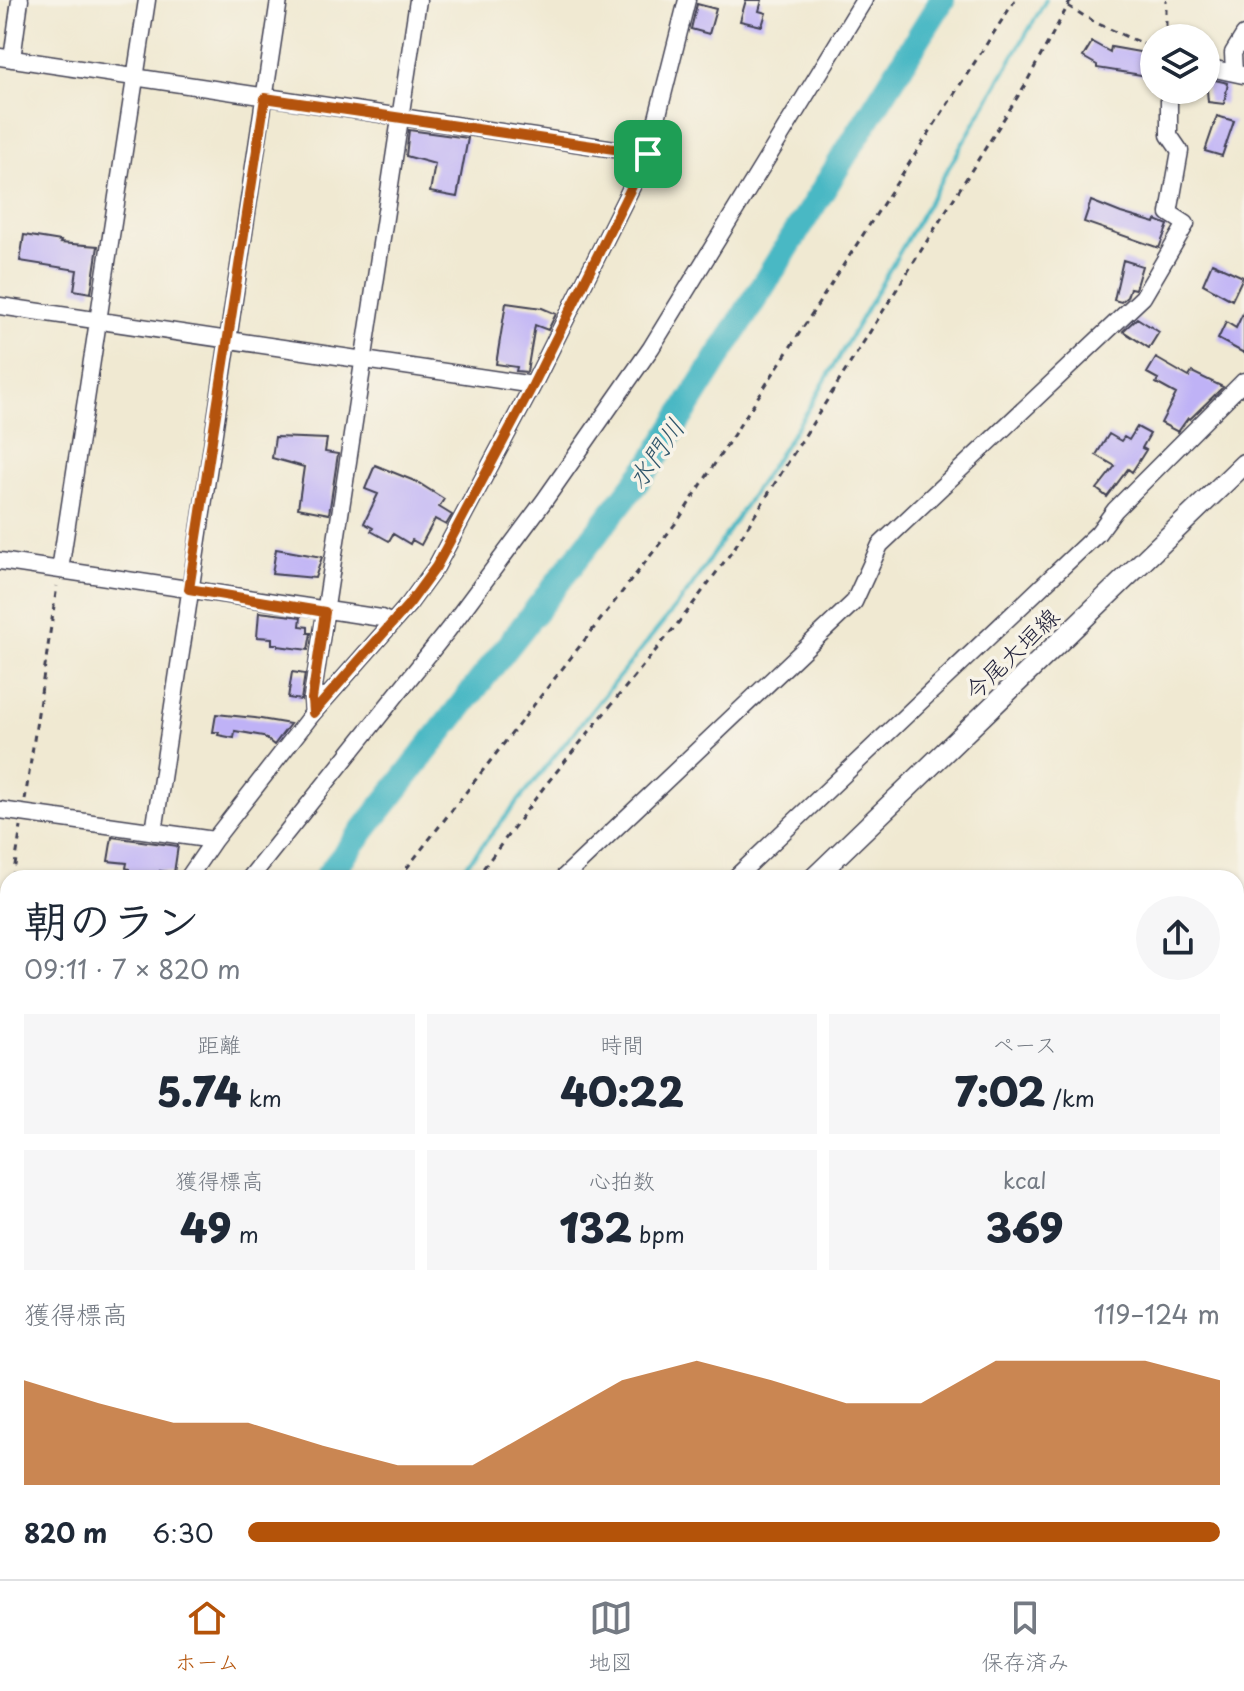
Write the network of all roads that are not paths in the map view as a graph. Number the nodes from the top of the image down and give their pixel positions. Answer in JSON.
{"nodes":[{"id":1,"x":20,"y":0,"type":"edge"},
{"id":2,"x":147,"y":0,"type":"edge"},
{"id":3,"x":279,"y":0,"type":"edge"},
{"id":4,"x":418,"y":0,"type":"edge"},
{"id":5,"x":687,"y":0,"type":"edge"},
{"id":6,"x":864,"y":0,"type":"edge"},
{"id":7,"x":1244,"y":35,"type":"edge"},
{"id":8,"x":6,"y":58,"type":"edge"},
{"id":9,"x":1239,"y":74,"type":"edge"},
{"id":10,"x":135,"y":79,"type":"junction"},
{"id":11,"x":265,"y":98,"type":"junction"},
{"id":12,"x":1169,"y":104,"type":"edge"},
{"id":13,"x":400,"y":118,"type":"junction"},
{"id":14,"x":648,"y":154,"type":"junction"},
{"id":15,"x":0,"y":306,"type":"edge"},
{"id":16,"x":98,"y":322,"type":"junction"},
{"id":17,"x":227,"y":340,"type":"junction"},
{"id":18,"x":365,"y":360,"type":"junction"},
{"id":19,"x":1244,"y":381,"type":"edge"},
{"id":20,"x":533,"y":385,"type":"junction"},
{"id":21,"x":1244,"y":464,"type":"edge"},
{"id":22,"x":0,"y":561,"type":"edge"},
{"id":23,"x":60,"y":570,"type":"junction"},
{"id":24,"x":189,"y":589,"type":"junction"},
{"id":25,"x":325,"y":612,"type":"junction"},
{"id":26,"x":390,"y":622,"type":"junction"},
{"id":27,"x":313,"y":713,"type":"junction"},
{"id":28,"x":0,"y":810,"type":"edge"},
{"id":29,"x":154,"y":832,"type":"junction"},
{"id":30,"x":214,"y":840,"type":"junction"},
{"id":31,"x":193,"y":870,"type":"edge"},
{"id":32,"x":256,"y":870,"type":"edge"},
{"id":33,"x":571,"y":870,"type":"edge"},
{"id":34,"x":743,"y":870,"type":"edge"},
{"id":35,"x":822,"y":870,"type":"edge"}],
"edges":[{"from":1,"to":8,"type":"street"},
{"from":2,"to":10,"type":"street"},
{"from":3,"to":11,"type":"street"},
{"from":4,"to":13,"type":"street"},
{"from":5,"to":14,"type":"street"},
{"from":6,"to":32,"type":"street"},
{"from":7,"to":9,"type":"street"},
{"from":8,"to":10,"type":"street"},
{"from":10,"to":11,"type":"street"},
{"from":10,"to":16,"type":"street"},
{"from":11,"to":13,"type":"street"},
{"from":11,"to":17,"type":"street"},
{"from":12,"to":33,"type":"street"},
{"from":13,"to":14,"type":"street"},
{"from":13,"to":18,"type":"street"},
{"from":14,"to":20,"type":"street"},
{"from":15,"to":16,"type":"street"},
{"from":16,"to":17,"type":"street"},
{"from":16,"to":23,"type":"street"},
{"from":17,"to":18,"type":"street"},
{"from":17,"to":24,"type":"street"},
{"from":18,"to":20,"type":"street"},
{"from":18,"to":25,"type":"street"},
{"from":19,"to":34,"type":"street"},
{"from":20,"to":26,"type":"street"},
{"from":21,"to":35,"type":"main road","name":"今尾大垣線"},
{"from":22,"to":23,"type":"street"},
{"from":23,"to":24,"type":"street"},
{"from":24,"to":25,"type":"street"},
{"from":24,"to":29,"type":"street"},
{"from":25,"to":26,"type":"street"},
{"from":25,"to":27,"type":"street"},
{"from":26,"to":27,"type":"street"},
{"from":27,"to":30,"type":"street"},
{"from":28,"to":29,"type":"street"},
{"from":29,"to":30,"type":"street"},
{"from":30,"to":31,"type":"street"}]}
